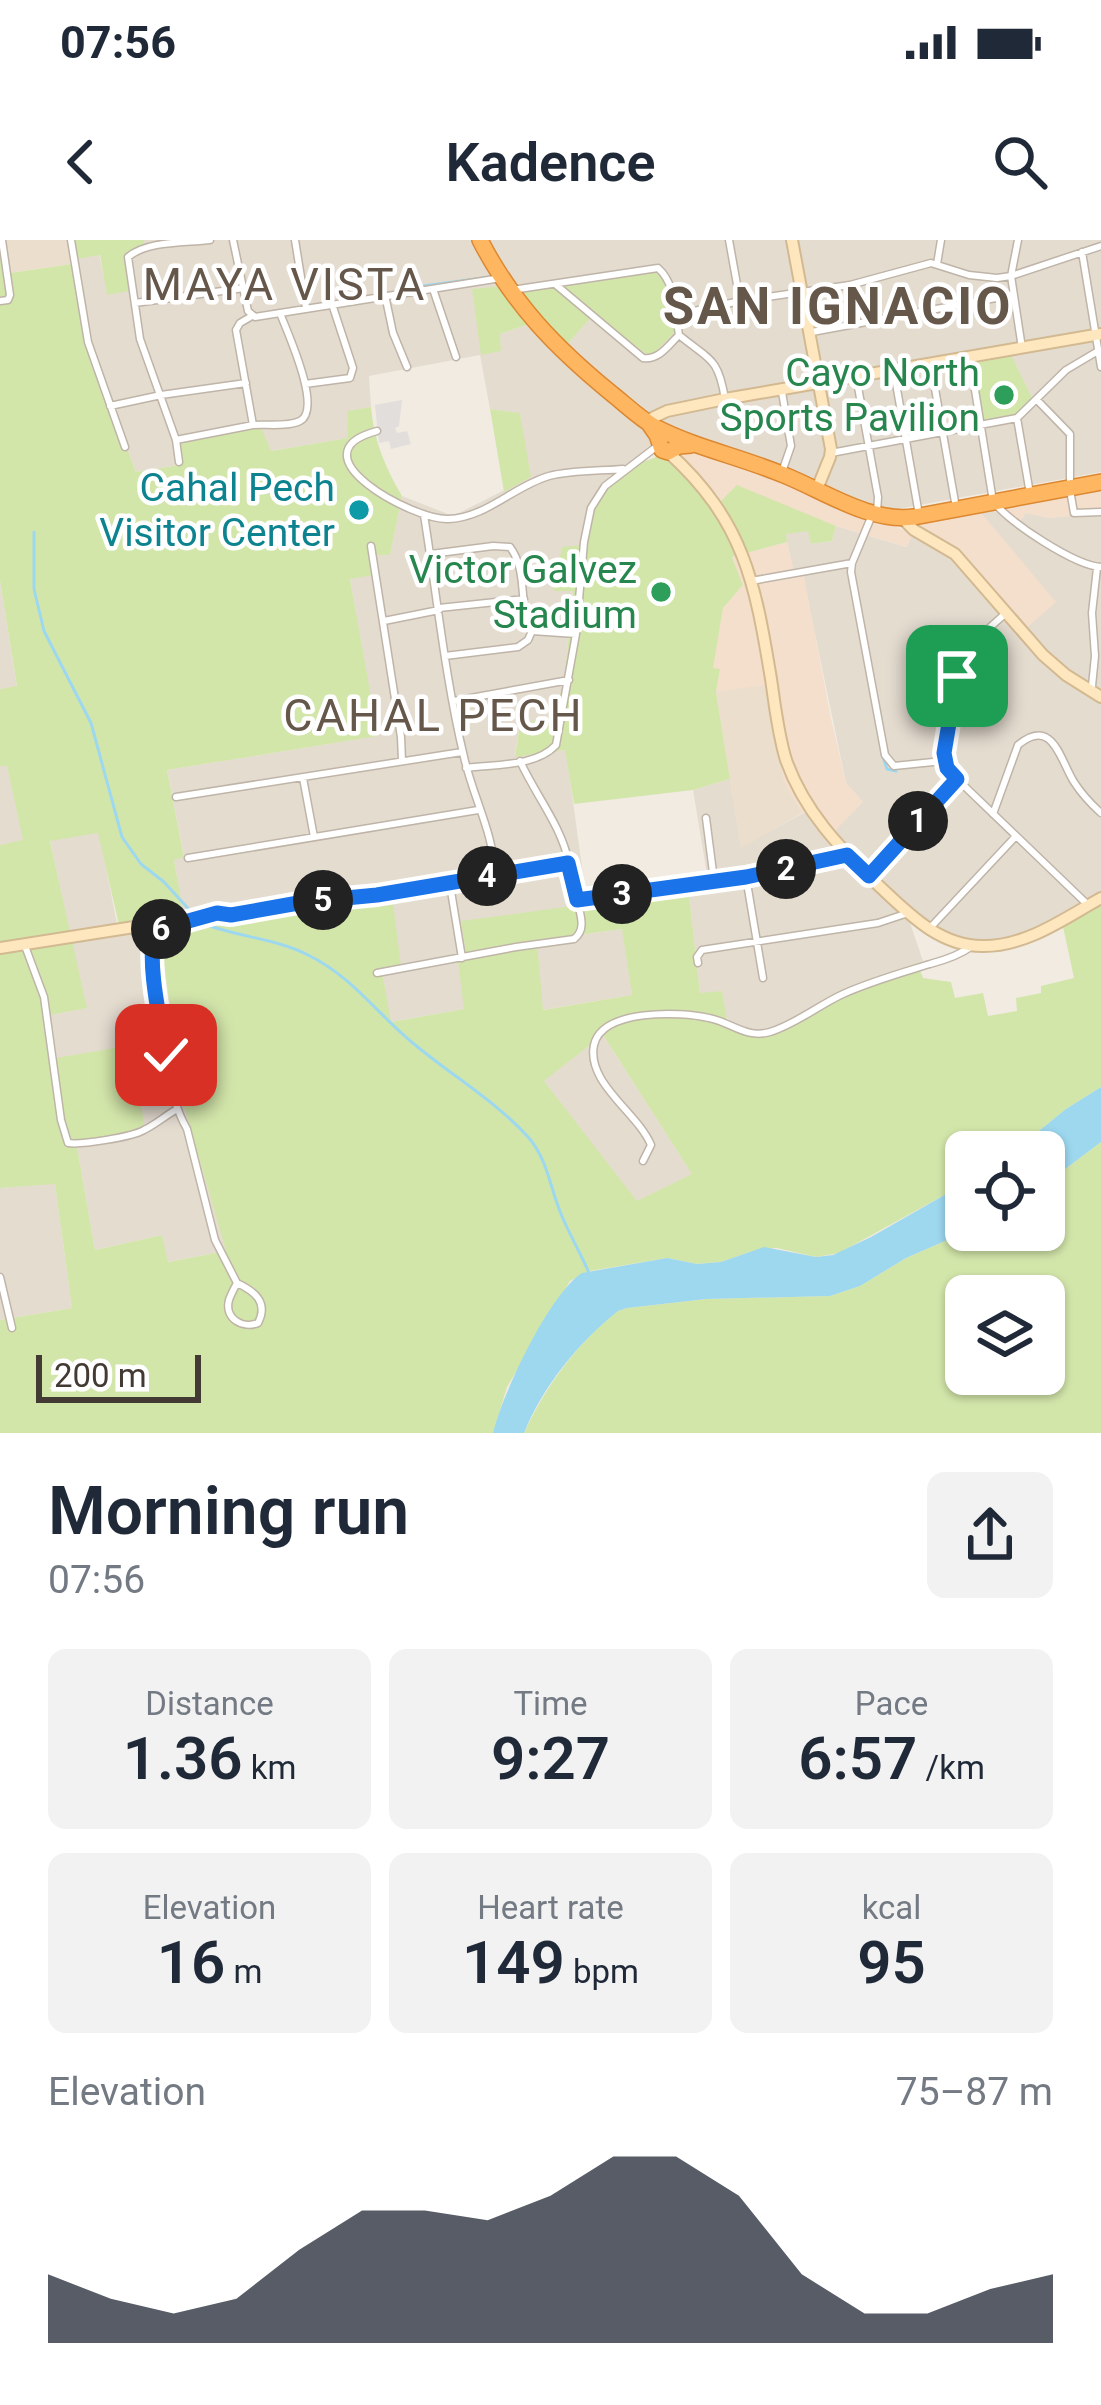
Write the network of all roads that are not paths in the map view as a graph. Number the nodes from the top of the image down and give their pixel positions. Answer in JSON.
{"nodes":[{"id":1,"x":2,"y":240,"type":"edge"},
{"id":2,"x":71,"y":240,"type":"edge"},
{"id":3,"x":210,"y":240,"type":"edge"},
{"id":4,"x":233,"y":240,"type":"edge"},
{"id":5,"x":295,"y":240,"type":"edge"},
{"id":6,"x":480,"y":240,"type":"edge"},
{"id":7,"x":729,"y":240,"type":"edge"},
{"id":8,"x":791,"y":240,"type":"edge"},
{"id":9,"x":941,"y":240,"type":"edge"},
{"id":10,"x":1018,"y":240,"type":"edge"},
{"id":11,"x":149,"y":242,"type":"edge"},
{"id":12,"x":1101,"y":246,"type":"edge"},
{"id":13,"x":1082,"y":252,"type":"junction"},
{"id":14,"x":937,"y":264,"type":"junction"},
{"id":15,"x":1011,"y":276,"type":"junction"},
{"id":16,"x":555,"y":284,"type":"junction"},
{"id":17,"x":505,"y":285,"type":"junction"},
{"id":18,"x":244,"y":288,"type":"junction"},
{"id":19,"x":434,"y":289,"type":"junction"},
{"id":20,"x":801,"y":291,"type":"junction"},
{"id":21,"x":386,"y":295,"type":"junction"},
{"id":22,"x":1012,"y":296,"type":"junction"},
{"id":23,"x":4,"y":301,"type":"edge"},
{"id":24,"x":740,"y":301,"type":"junction"},
{"id":25,"x":134,"y":303,"type":"junction"},
{"id":26,"x":332,"y":304,"type":"junction"},
{"id":27,"x":306,"y":309,"type":"junction"},
{"id":28,"x":280,"y":313,"type":"junction"},
{"id":29,"x":676,"y":315,"type":"junction"},
{"id":30,"x":252,"y":316,"type":"junction"},
{"id":31,"x":808,"y":333,"type":"junction"},
{"id":32,"x":679,"y":335,"type":"junction"},
{"id":33,"x":1098,"y":335,"type":"edge"},
{"id":34,"x":1022,"y":348,"type":"junction"},
{"id":35,"x":1098,"y":351,"type":"junction"},
{"id":36,"x":970,"y":356,"type":"junction"},
{"id":37,"x":456,"y":357,"type":"dead end"},
{"id":38,"x":930,"y":362,"type":"junction"},
{"id":39,"x":1101,"y":367,"type":"edge"},
{"id":40,"x":407,"y":368,"type":"dead end"},
{"id":41,"x":893,"y":369,"type":"junction"},
{"id":42,"x":856,"y":376,"type":"junction"},
{"id":43,"x":818,"y":382,"type":"junction"},
{"id":44,"x":246,"y":383,"type":"junction"},
{"id":45,"x":305,"y":384,"type":"junction"},
{"id":46,"x":781,"y":388,"type":"junction"},
{"id":47,"x":161,"y":395,"type":"junction"},
{"id":48,"x":724,"y":399,"type":"junction"},
{"id":49,"x":1036,"y":400,"type":"junction"},
{"id":50,"x":110,"y":406,"type":"junction"},
{"id":51,"x":1017,"y":418,"type":"junction"},
{"id":52,"x":648,"y":423,"type":"junction"},
{"id":53,"x":253,"y":425,"type":"junction"},
{"id":54,"x":981,"y":425,"type":"junction"},
{"id":55,"x":376,"y":431,"type":"dead end"},
{"id":56,"x":944,"y":432,"type":"junction"},
{"id":57,"x":906,"y":439,"type":"junction"},
{"id":58,"x":176,"y":440,"type":"junction"},
{"id":59,"x":668,"y":444,"type":"junction"},
{"id":60,"x":869,"y":446,"type":"junction"},
{"id":61,"x":125,"y":447,"type":"dead end"},
{"id":62,"x":831,"y":453,"type":"junction"},
{"id":63,"x":178,"y":462,"type":"dead end"},
{"id":64,"x":627,"y":468,"type":"junction"},
{"id":65,"x":782,"y":474,"type":"junction"},
{"id":66,"x":1101,"y":479,"type":"edge"},
{"id":67,"x":1070,"y":484,"type":"junction"},
{"id":68,"x":1029,"y":488,"type":"junction"},
{"id":69,"x":818,"y":489,"type":"junction"},
{"id":70,"x":993,"y":498,"type":"junction"},
{"id":71,"x":955,"y":502,"type":"junction"},
{"id":72,"x":918,"y":508,"type":"junction"},
{"id":73,"x":1101,"y":512,"type":"edge"},
{"id":74,"x":876,"y":513,"type":"junction"},
{"id":75,"x":424,"y":515,"type":"junction"},
{"id":76,"x":902,"y":518,"type":"junction"},
{"id":77,"x":371,"y":545,"type":"dead end"},
{"id":78,"x":430,"y":554,"type":"junction"},
{"id":79,"x":852,"y":563,"type":"junction"},
{"id":80,"x":1099,"y":567,"type":"edge"},
{"id":81,"x":752,"y":581,"type":"junction"},
{"id":82,"x":524,"y":599,"type":"junction"},
{"id":83,"x":439,"y":609,"type":"junction"},
{"id":84,"x":1006,"y":613,"type":"junction"},
{"id":85,"x":384,"y":621,"type":"junction"},
{"id":86,"x":532,"y":631,"type":"junction"},
{"id":87,"x":576,"y":634,"type":"junction"},
{"id":88,"x":446,"y":656,"type":"junction"},
{"id":89,"x":569,"y":680,"type":"junction"},
{"id":90,"x":1096,"y":689,"type":"edge"},
{"id":91,"x":453,"y":701,"type":"junction"},
{"id":92,"x":462,"y":752,"type":"junction"},
{"id":93,"x":520,"y":761,"type":"junction"},
{"id":94,"x":944,"y":761,"type":"junction"},
{"id":95,"x":402,"y":762,"type":"junction"},
{"id":96,"x":466,"y":768,"type":"junction"},
{"id":97,"x":303,"y":778,"type":"junction"},
{"id":98,"x":957,"y":779,"type":"junction"},
{"id":99,"x":176,"y":797,"type":"dead end"},
{"id":100,"x":478,"y":810,"type":"junction"},
{"id":101,"x":1101,"y":813,"type":"edge"},
{"id":102,"x":993,"y":814,"type":"junction"},
{"id":103,"x":706,"y":818,"type":"dead end"},
{"id":104,"x":1016,"y":836,"type":"junction"},
{"id":105,"x":314,"y":837,"type":"junction"},
{"id":106,"x":847,"y":855,"type":"junction"},
{"id":107,"x":188,"y":858,"type":"dead end"},
{"id":108,"x":568,"y":863,"type":"junction"},
{"id":109,"x":495,"y":875,"type":"junction"},
{"id":110,"x":869,"y":876,"type":"junction"},
{"id":111,"x":746,"y":877,"type":"junction"},
{"id":112,"x":714,"y":881,"type":"junction"},
{"id":113,"x":449,"y":882,"type":"junction"},
{"id":114,"x":1101,"y":898,"type":"edge"},
{"id":115,"x":577,"y":900,"type":"junction"},
{"id":116,"x":1088,"y":905,"type":"junction"},
{"id":117,"x":908,"y":913,"type":"junction"},
{"id":118,"x":928,"y":929,"type":"junction"},
{"id":119,"x":156,"y":930,"type":"junction"},
{"id":120,"x":757,"y":942,"type":"junction"},
{"id":121,"x":25,"y":944,"type":"junction"},
{"id":122,"x":972,"y":946,"type":"junction"},
{"id":123,"x":0,"y":948,"type":"edge"},
{"id":124,"x":461,"y":958,"type":"junction"},
{"id":125,"x":698,"y":963,"type":"dead end"},
{"id":126,"x":376,"y":974,"type":"dead end"},
{"id":127,"x":763,"y":978,"type":"dead end"},
{"id":128,"x":177,"y":1109,"type":"junction"},
{"id":129,"x":644,"y":1161,"type":"dead end"},
{"id":130,"x":0,"y":1277,"type":"edge"},
{"id":131,"x":237,"y":1282,"type":"junction"},
{"id":132,"x":12,"y":1328,"type":"dead end"}],
"edges":[{"from":1,"to":23,"type":"street"},
{"from":2,"to":50,"type":"street"},
{"from":3,"to":11,"type":"street"},
{"from":4,"to":18,"type":"street"},
{"from":5,"to":27,"type":"street"},
{"from":6,"to":17,"type":"highway"},
{"from":7,"to":24,"type":"street"},
{"from":8,"to":20,"type":"street"},
{"from":9,"to":14,"type":"street"},
{"from":10,"to":15,"type":"street"},
{"from":11,"to":25,"type":"street"},
{"from":12,"to":13,"type":"street"},
{"from":13,"to":15,"type":"street"},
{"from":13,"to":33,"type":"street"},
{"from":14,"to":15,"type":"street"},
{"from":14,"to":20,"type":"street"},
{"from":15,"to":22,"type":"street"},
{"from":16,"to":17,"type":"street"},
{"from":16,"to":29,"type":"street"},
{"from":16,"to":32,"type":"street"},
{"from":17,"to":19,"type":"street"},
{"from":17,"to":52,"type":"highway"},
{"from":18,"to":25,"type":"street"},
{"from":18,"to":30,"type":"street"},
{"from":19,"to":21,"type":"street"},
{"from":19,"to":37,"type":"street"},
{"from":20,"to":24,"type":"street"},
{"from":20,"to":31,"type":"street"},
{"from":21,"to":26,"type":"street"},
{"from":21,"to":40,"type":"street"},
{"from":22,"to":31,"type":"street"},
{"from":22,"to":34,"type":"street"},
{"from":24,"to":29,"type":"street"},
{"from":25,"to":47,"type":"street"},
{"from":26,"to":27,"type":"street"},
{"from":26,"to":45,"type":"street"},
{"from":27,"to":28,"type":"street"},
{"from":28,"to":30,"type":"street"},
{"from":28,"to":45,"type":"street"},
{"from":29,"to":32,"type":"street"},
{"from":30,"to":44,"type":"street"},
{"from":31,"to":43,"type":"street"},
{"from":32,"to":48,"type":"street"},
{"from":33,"to":34,"type":"street"},
{"from":33,"to":35,"type":"street"},
{"from":34,"to":36,"type":"street"},
{"from":35,"to":39,"type":"street"},
{"from":35,"to":49,"type":"street"},
{"from":36,"to":38,"type":"street"},
{"from":36,"to":54,"type":"street"},
{"from":38,"to":41,"type":"street"},
{"from":38,"to":56,"type":"street"},
{"from":41,"to":42,"type":"street"},
{"from":41,"to":57,"type":"street"},
{"from":42,"to":43,"type":"street"},
{"from":42,"to":60,"type":"street"},
{"from":43,"to":46,"type":"street"},
{"from":43,"to":62,"type":"street"},
{"from":44,"to":47,"type":"street"},
{"from":44,"to":53,"type":"street"},
{"from":45,"to":53,"type":"street"},
{"from":46,"to":48,"type":"street"},
{"from":46,"to":65,"type":"street"},
{"from":47,"to":50,"type":"street"},
{"from":47,"to":58,"type":"street"},
{"from":48,"to":52,"type":"street"},
{"from":49,"to":51,"type":"street"},
{"from":49,"to":67,"type":"street"},
{"from":50,"to":61,"type":"street"},
{"from":51,"to":54,"type":"street"},
{"from":51,"to":68,"type":"street"},
{"from":52,"to":59,"type":"highway"},
{"from":53,"to":58,"type":"street"},
{"from":54,"to":56,"type":"street"},
{"from":54,"to":70,"type":"street"},
{"from":55,"to":75,"type":"street"},
{"from":56,"to":57,"type":"street"},
{"from":56,"to":71,"type":"street"},
{"from":57,"to":60,"type":"street"},
{"from":57,"to":72,"type":"street"},
{"from":58,"to":63,"type":"street"},
{"from":59,"to":64,"type":"street"},
{"from":59,"to":65,"type":"highway"},
{"from":59,"to":81,"type":"street"},
{"from":60,"to":62,"type":"street"},
{"from":60,"to":74,"type":"street"},
{"from":62,"to":69,"type":"street"},
{"from":64,"to":75,"type":"street"},
{"from":64,"to":87,"type":"street"},
{"from":65,"to":69,"type":"highway"},
{"from":66,"to":67,"type":"highway"},
{"from":67,"to":68,"type":"highway"},
{"from":67,"to":70,"type":"highway"},
{"from":67,"to":73,"type":"street"},
{"from":68,"to":70,"type":"highway"},
{"from":69,"to":74,"type":"highway"},
{"from":70,"to":71,"type":"highway"},
{"from":70,"to":76,"type":"highway"},
{"from":70,"to":80,"type":"street"},
{"from":71,"to":72,"type":"highway"},
{"from":72,"to":74,"type":"highway"},
{"from":74,"to":76,"type":"highway"},
{"from":74,"to":79,"type":"street"},
{"from":75,"to":78,"type":"street"},
{"from":76,"to":84,"type":"street"},
{"from":77,"to":85,"type":"street"},
{"from":78,"to":82,"type":"street"},
{"from":78,"to":83,"type":"street"},
{"from":79,"to":81,"type":"street"},
{"from":79,"to":94,"type":"street"},
{"from":80,"to":90,"type":"street"},
{"from":81,"to":106,"type":"street"},
{"from":82,"to":83,"type":"street"},
{"from":82,"to":86,"type":"street"},
{"from":83,"to":85,"type":"street"},
{"from":83,"to":88,"type":"street"},
{"from":84,"to":90,"type":"street"},
{"from":84,"to":94,"type":"street"},
{"from":85,"to":95,"type":"street"},
{"from":86,"to":87,"type":"street"},
{"from":86,"to":88,"type":"street"},
{"from":87,"to":89,"type":"street"},
{"from":88,"to":91,"type":"street"},
{"from":89,"to":91,"type":"street"},
{"from":89,"to":93,"type":"street"},
{"from":91,"to":92,"type":"street"},
{"from":92,"to":95,"type":"street"},
{"from":92,"to":96,"type":"street"},
{"from":93,"to":96,"type":"street"},
{"from":93,"to":108,"type":"street"},
{"from":94,"to":98,"type":"street"},
{"from":95,"to":97,"type":"street"},
{"from":96,"to":100,"type":"street"},
{"from":97,"to":99,"type":"street"},
{"from":97,"to":105,"type":"street"},
{"from":98,"to":102,"type":"street"},
{"from":98,"to":110,"type":"street"},
{"from":100,"to":105,"type":"street"},
{"from":100,"to":109,"type":"street"},
{"from":101,"to":102,"type":"street"},
{"from":102,"to":104,"type":"street"},
{"from":103,"to":112,"type":"street"},
{"from":104,"to":116,"type":"street"},
{"from":104,"to":118,"type":"street"},
{"from":105,"to":107,"type":"street"},
{"from":106,"to":110,"type":"street"},
{"from":106,"to":111,"type":"street"},
{"from":108,"to":109,"type":"street"},
{"from":108,"to":115,"type":"street"},
{"from":109,"to":113,"type":"street"},
{"from":110,"to":117,"type":"street"},
{"from":111,"to":112,"type":"street"},
{"from":111,"to":120,"type":"street"},
{"from":112,"to":115,"type":"street"},
{"from":113,"to":119,"type":"street"},
{"from":113,"to":124,"type":"street"},
{"from":114,"to":116,"type":"street"},
{"from":115,"to":124,"type":"street"},
{"from":116,"to":122,"type":"street"},
{"from":117,"to":118,"type":"street"},
{"from":117,"to":120,"type":"street"},
{"from":118,"to":122,"type":"street"},
{"from":119,"to":121,"type":"street"},
{"from":119,"to":128,"type":"street"},
{"from":120,"to":125,"type":"street"},
{"from":120,"to":127,"type":"street"},
{"from":121,"to":123,"type":"street"},
{"from":121,"to":128,"type":"street"},
{"from":122,"to":129,"type":"street"},
{"from":124,"to":126,"type":"street"},
{"from":128,"to":131,"type":"street"},
{"from":130,"to":132,"type":"street"},
{"from":131,"to":131,"type":"street"}]}
